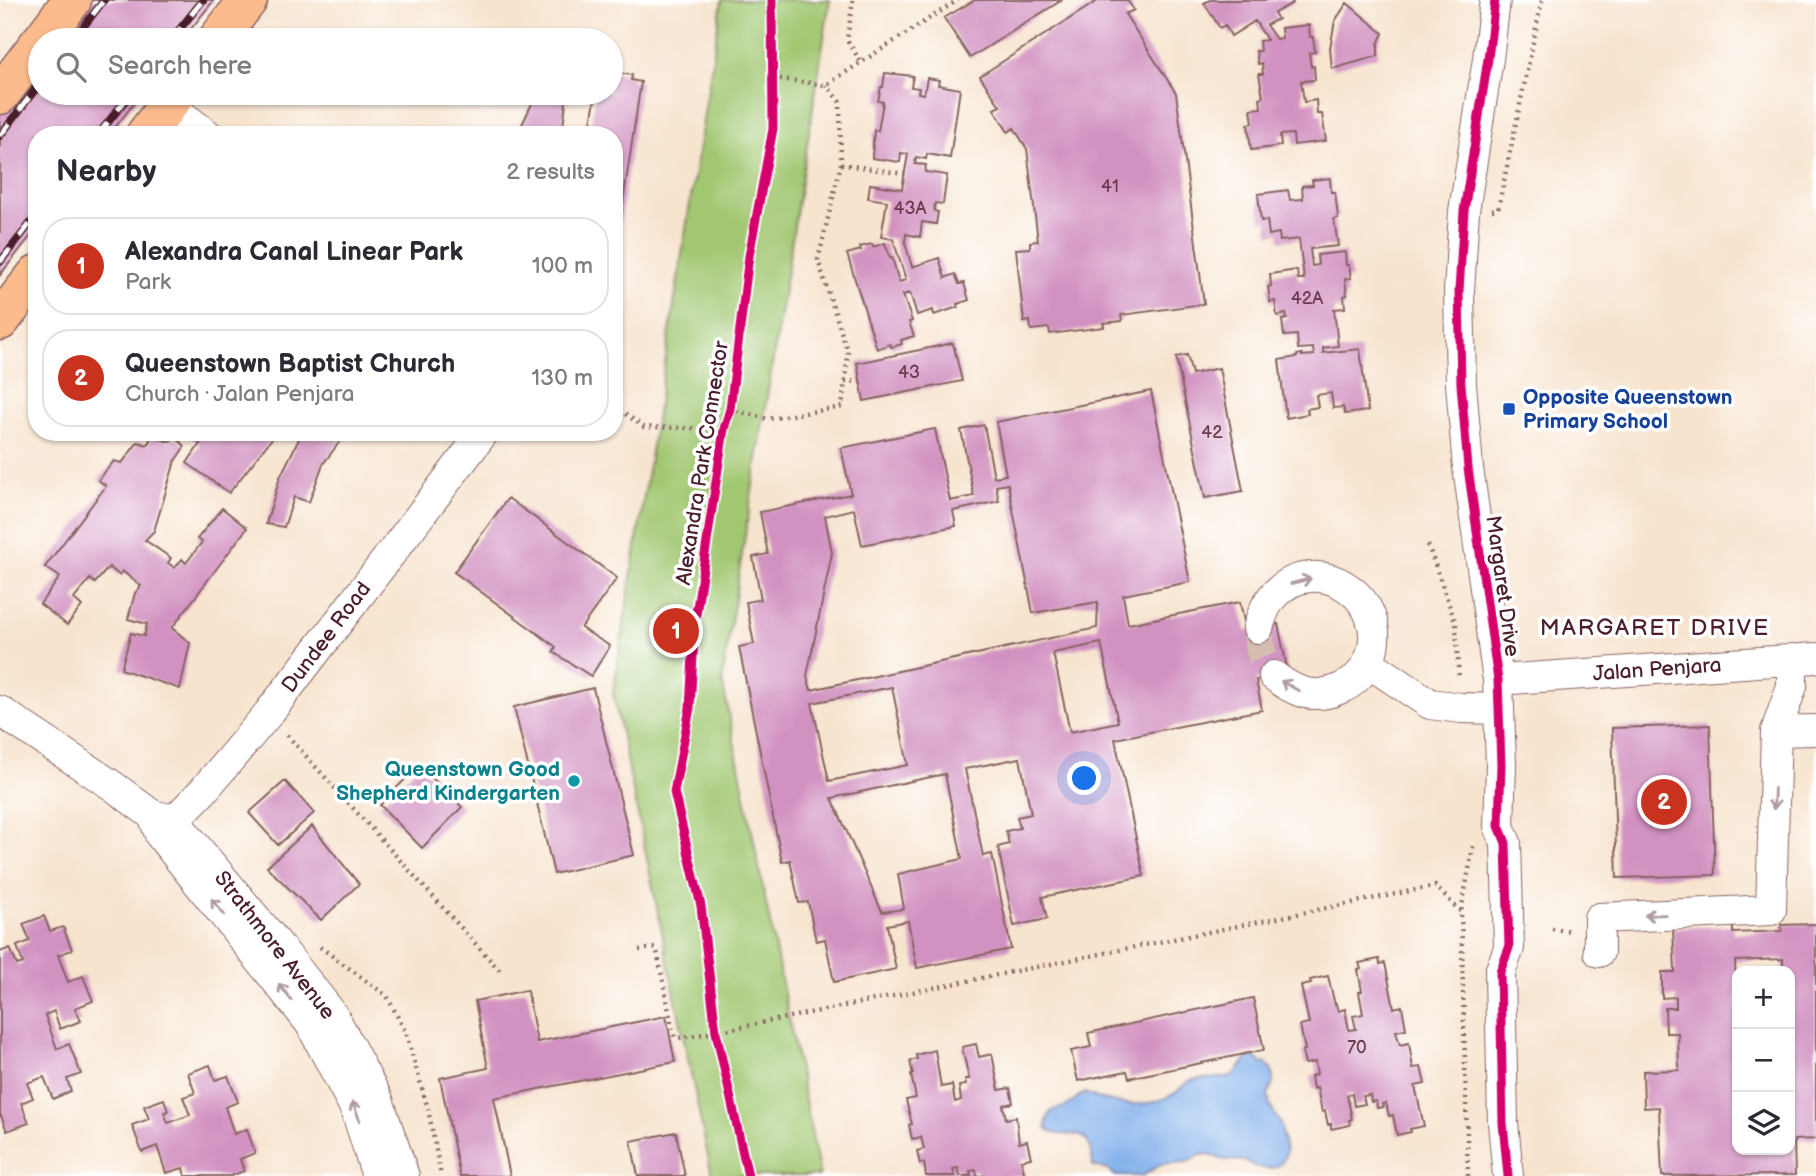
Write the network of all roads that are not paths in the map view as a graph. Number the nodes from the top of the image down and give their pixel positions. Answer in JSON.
{"nodes":[{"id":1,"x":72,"y":0,"type":"edge"},
{"id":2,"x":248,"y":0,"type":"edge"},
{"id":3,"x":1495,"y":0,"type":"edge"},
{"id":4,"x":51,"y":28,"type":"edge"},
{"id":5,"x":226,"y":28,"type":"edge"},
{"id":6,"x":28,"y":58,"type":"edge"},
{"id":7,"x":0,"y":95,"type":"edge"},
{"id":8,"x":168,"y":105,"type":"edge"},
{"id":9,"x":180,"y":105,"type":"edge"},
{"id":10,"x":152,"y":126,"type":"edge"},
{"id":11,"x":208,"y":126,"type":"edge"},
{"id":12,"x":28,"y":285,"type":"edge"},
{"id":13,"x":0,"y":321,"type":"edge"},
{"id":14,"x":477,"y":441,"type":"edge"},
{"id":15,"x":1258,"y":628,"type":"tunnel mouth"},
{"id":16,"x":1804,"y":659,"type":"edge"},
{"id":17,"x":1368,"y":663,"type":"junction"},
{"id":18,"x":1274,"y":676,"type":"tunnel mouth"},
{"id":19,"x":1499,"y":694,"type":"junction"},
{"id":20,"x":0,"y":711,"type":"edge"},
{"id":21,"x":1816,"y":730,"type":"edge"},
{"id":22,"x":1776,"y":731,"type":"junction"},
{"id":23,"x":162,"y":823,"type":"junction"},
{"id":24,"x":1599,"y":952,"type":"dead end"},
{"id":25,"x":377,"y":1176,"type":"edge"},
{"id":26,"x":404,"y":1176,"type":"edge"},
{"id":27,"x":1508,"y":1176,"type":"edge"}],
"edges":[{"from":1,"to":4,"type":"main road"},
{"from":2,"to":5,"type":"main road"},
{"from":3,"to":19,"type":"street","name":"Margaret Drive"},
{"from":6,"to":7,"type":"main road"},
{"from":8,"to":10,"type":"main road"},
{"from":9,"to":11,"type":"street"},
{"from":12,"to":13,"type":"main road"},
{"from":14,"to":23,"type":"street","name":"Dundee Road"},
{"from":15,"to":17,"type":"street","one_way":true},
{"from":16,"to":19,"type":"street","name":"Jalan Penjara"},
{"from":16,"to":22,"type":"street"},
{"from":17,"to":18,"type":"street","one_way":true},
{"from":17,"to":19,"type":"street","name":"Jalan Penjara"},
{"from":19,"to":27,"type":"street","name":"Margaret Drive"},
{"from":20,"to":23,"type":"street","name":"Strathmore Avenue"},
{"from":21,"to":22,"type":"street"},
{"from":22,"to":24,"type":"street","one_way":true},
{"from":25,"to":23,"type":"street","name":"Strathmore Avenue","one_way":true},
{"from":23,"to":26,"type":"street","name":"Strathmore Avenue"}]}
